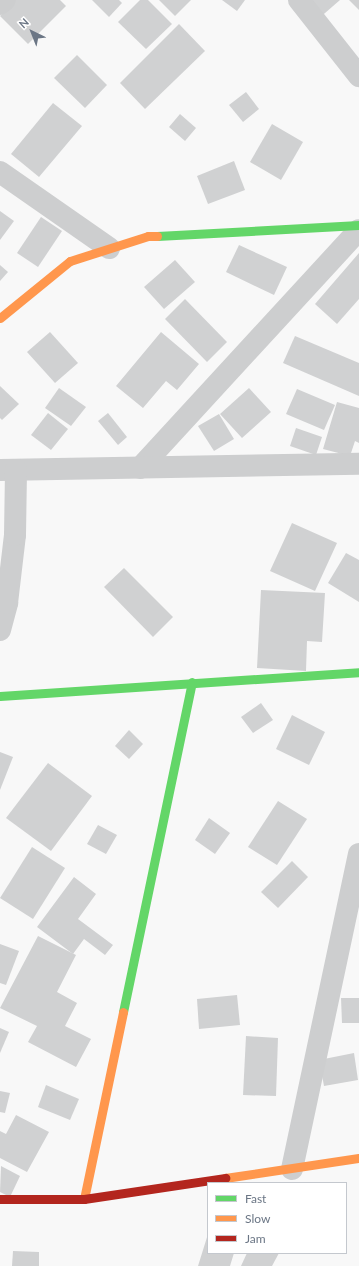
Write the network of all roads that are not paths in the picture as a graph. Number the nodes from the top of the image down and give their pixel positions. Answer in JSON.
{"nodes":[{"id":1,"x":5,"y":0,"type":"edge"},
{"id":2,"x":299,"y":0,"type":"edge"},
{"id":3,"x":0,"y":4,"type":"edge"},
{"id":4,"x":359,"y":76,"type":"edge"},
{"id":5,"x":0,"y":172,"type":"edge"},
{"id":6,"x":359,"y":226,"type":"edge"},
{"id":7,"x":359,"y":230,"type":"edge"},
{"id":8,"x":109,"y":248,"type":"junction"},
{"id":9,"x":0,"y":318,"type":"edge"},
{"id":10,"x":359,"y":464,"type":"edge"},
{"id":11,"x":140,"y":468,"type":"junction"},
{"id":12,"x":8,"y":470,"type":"edge"},
{"id":13,"x":0,"y":630,"type":"edge"},
{"id":14,"x":359,"y":672,"type":"edge"},
{"id":15,"x":192,"y":682,"type":"junction"},
{"id":16,"x":0,"y":696,"type":"edge"},
{"id":17,"x":359,"y":854,"type":"edge"},
{"id":18,"x":359,"y":1158,"type":"edge"},
{"id":19,"x":292,"y":1169,"type":"junction"},
{"id":20,"x":0,"y":1199,"type":"edge"},
{"id":21,"x":84,"y":1199,"type":"junction"}],
"edges":[{"from":1,"to":3,"type":"street"},
{"from":2,"to":4,"type":"street"},
{"from":5,"to":8,"type":"street"},
{"from":6,"to":8,"type":"street"},
{"from":7,"to":11,"type":"street"},
{"from":8,"to":9,"type":"street"},
{"from":10,"to":11,"type":"street"},
{"from":11,"to":12,"type":"street"},
{"from":12,"to":13,"type":"street"},
{"from":14,"to":15,"type":"street"},
{"from":15,"to":16,"type":"street"},
{"from":15,"to":21,"type":"street"},
{"from":17,"to":19,"type":"street"},
{"from":18,"to":19,"type":"street"},
{"from":19,"to":21,"type":"street"},
{"from":20,"to":21,"type":"street"}]}
